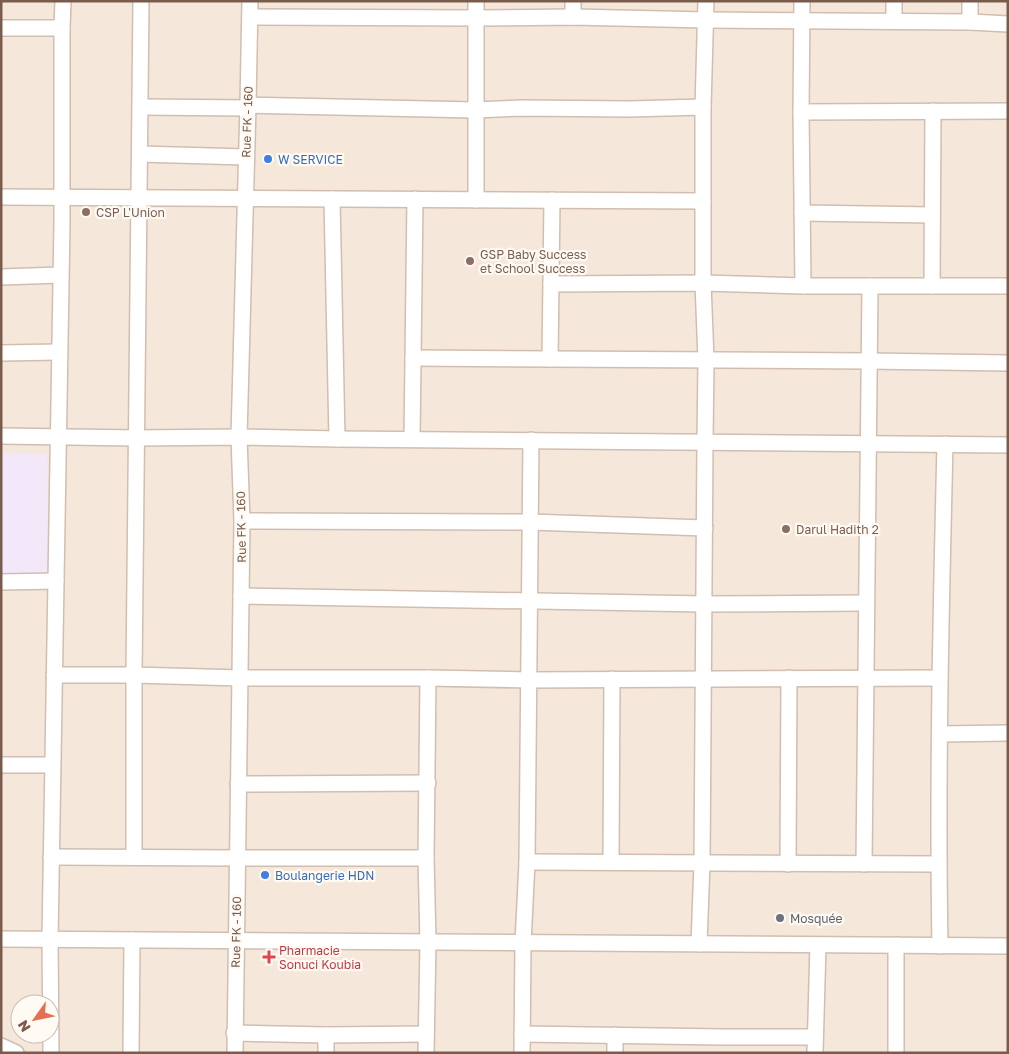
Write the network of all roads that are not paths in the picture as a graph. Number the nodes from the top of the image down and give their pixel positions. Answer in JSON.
{"nodes":[{"id":1,"x":63,"y":1,"type":"edge"},
{"id":2,"x":142,"y":1,"type":"edge"},
{"id":3,"x":250,"y":1,"type":"edge"},
{"id":4,"x":476,"y":1,"type":"edge"},
{"id":5,"x":573,"y":1,"type":"edge"},
{"id":6,"x":706,"y":1,"type":"edge"},
{"id":7,"x":802,"y":1,"type":"edge"},
{"id":8,"x":894,"y":1,"type":"edge"},
{"id":9,"x":970,"y":1,"type":"edge"},
{"id":10,"x":250,"y":17,"type":"junction"},
{"id":11,"x":573,"y":17,"type":"junction"},
{"id":12,"x":476,"y":18,"type":"junction"},
{"id":13,"x":706,"y":20,"type":"junction"},
{"id":14,"x":802,"y":20,"type":"junction"},
{"id":15,"x":894,"y":22,"type":"junction"},
{"id":16,"x":970,"y":22,"type":"junction"},
{"id":17,"x":1008,"y":24,"type":"edge"},
{"id":18,"x":1,"y":28,"type":"edge"},
{"id":19,"x":62,"y":28,"type":"junction"},
{"id":20,"x":141,"y":107,"type":"junction"},
{"id":21,"x":248,"y":107,"type":"junction"},
{"id":22,"x":703,"y":107,"type":"junction"},
{"id":23,"x":475,"y":110,"type":"junction"},
{"id":24,"x":933,"y":111,"type":"junction"},
{"id":25,"x":1008,"y":111,"type":"edge"},
{"id":26,"x":801,"y":112,"type":"junction"},
{"id":27,"x":140,"y":154,"type":"junction"},
{"id":28,"x":246,"y":157,"type":"junction"},
{"id":29,"x":1,"y":197,"type":"edge"},
{"id":30,"x":62,"y":197,"type":"junction"},
{"id":31,"x":140,"y":198,"type":"junction"},
{"id":32,"x":245,"y":198,"type":"junction"},
{"id":33,"x":332,"y":199,"type":"junction"},
{"id":34,"x":416,"y":199,"type":"junction"},
{"id":35,"x":476,"y":200,"type":"junction"},
{"id":36,"x":552,"y":200,"type":"junction"},
{"id":37,"x":703,"y":201,"type":"junction"},
{"id":38,"x":802,"y":213,"type":"junction"},
{"id":39,"x":932,"y":215,"type":"junction"},
{"id":40,"x":60,"y":275,"type":"junction"},
{"id":41,"x":1,"y":277,"type":"edge"},
{"id":42,"x":703,"y":283,"type":"junction"},
{"id":43,"x":552,"y":284,"type":"junction"},
{"id":44,"x":803,"y":286,"type":"junction"},
{"id":45,"x":870,"y":286,"type":"junction"},
{"id":46,"x":932,"y":286,"type":"junction"},
{"id":47,"x":1008,"y":286,"type":"edge"},
{"id":48,"x":59,"y":352,"type":"junction"},
{"id":49,"x":1,"y":353,"type":"edge"},
{"id":50,"x":413,"y":358,"type":"junction"},
{"id":51,"x":550,"y":359,"type":"junction"},
{"id":52,"x":706,"y":360,"type":"junction"},
{"id":53,"x":868,"y":361,"type":"junction"},
{"id":54,"x":1008,"y":363,"type":"edge"},
{"id":55,"x":1,"y":436,"type":"edge"},
{"id":56,"x":58,"y":436,"type":"junction"},
{"id":57,"x":238,"y":436,"type":"junction"},
{"id":58,"x":136,"y":438,"type":"junction"},
{"id":59,"x":337,"y":439,"type":"junction"},
{"id":60,"x":412,"y":439,"type":"junction"},
{"id":61,"x":531,"y":440,"type":"junction"},
{"id":62,"x":705,"y":442,"type":"junction"},
{"id":63,"x":868,"y":443,"type":"junction"},
{"id":64,"x":945,"y":444,"type":"junction"},
{"id":65,"x":1008,"y":445,"type":"edge"},
{"id":66,"x":242,"y":521,"type":"junction"},
{"id":67,"x":530,"y":522,"type":"junction"},
{"id":68,"x":704,"y":528,"type":"junction"},
{"id":69,"x":56,"y":581,"type":"junction"},
{"id":70,"x":1,"y":582,"type":"edge"},
{"id":71,"x":241,"y":596,"type":"junction"},
{"id":72,"x":529,"y":600,"type":"junction"},
{"id":73,"x":866,"y":603,"type":"junction"},
{"id":74,"x":704,"y":604,"type":"junction"},
{"id":75,"x":54,"y":675,"type":"junction"},
{"id":76,"x":134,"y":675,"type":"junction"},
{"id":77,"x":240,"y":678,"type":"junction"},
{"id":78,"x":428,"y":678,"type":"junction"},
{"id":79,"x":789,"y":678,"type":"junction"},
{"id":80,"x":865,"y":678,"type":"junction"},
{"id":81,"x":940,"y":678,"type":"junction"},
{"id":82,"x":612,"y":679,"type":"junction"},
{"id":83,"x":703,"y":679,"type":"junction"},
{"id":84,"x":529,"y":680,"type":"junction"},
{"id":85,"x":1008,"y":733,"type":"edge"},
{"id":86,"x":940,"y":734,"type":"junction"},
{"id":87,"x":1,"y":765,"type":"edge"},
{"id":88,"x":52,"y":765,"type":"junction"},
{"id":89,"x":428,"y":783,"type":"junction"},
{"id":90,"x":238,"y":784,"type":"junction"},
{"id":91,"x":51,"y":857,"type":"junction"},
{"id":92,"x":134,"y":857,"type":"junction"},
{"id":93,"x":237,"y":858,"type":"junction"},
{"id":94,"x":426,"y":858,"type":"junction"},
{"id":95,"x":527,"y":862,"type":"junction"},
{"id":96,"x":612,"y":862,"type":"junction"},
{"id":97,"x":702,"y":863,"type":"junction"},
{"id":98,"x":788,"y":864,"type":"junction"},
{"id":99,"x":864,"y":864,"type":"junction"},
{"id":100,"x":938,"y":864,"type":"junction"},
{"id":101,"x":1,"y":939,"type":"edge"},
{"id":102,"x":50,"y":939,"type":"junction"},
{"id":103,"x":132,"y":940,"type":"junction"},
{"id":104,"x":236,"y":940,"type":"junction"},
{"id":105,"x":428,"y":942,"type":"junction"},
{"id":106,"x":523,"y":943,"type":"junction"},
{"id":107,"x":699,"y":944,"type":"junction"},
{"id":108,"x":818,"y":945,"type":"junction"},
{"id":109,"x":896,"y":945,"type":"junction"},
{"id":110,"x":940,"y":946,"type":"junction"},
{"id":111,"x":1008,"y":946,"type":"edge"},
{"id":112,"x":234,"y":1033,"type":"junction"},
{"id":113,"x":426,"y":1034,"type":"junction"},
{"id":114,"x":522,"y":1034,"type":"junction"},
{"id":115,"x":326,"y":1035,"type":"junction"},
{"id":116,"x":615,"y":1035,"type":"junction"},
{"id":117,"x":723,"y":1037,"type":"junction"},
{"id":118,"x":815,"y":1037,"type":"junction"},
{"id":119,"x":1,"y":1046,"type":"edge"},
{"id":120,"x":16,"y":1053,"type":"edge"},
{"id":121,"x":51,"y":1053,"type":"edge"},
{"id":122,"x":131,"y":1053,"type":"edge"},
{"id":123,"x":235,"y":1053,"type":"edge"},
{"id":124,"x":326,"y":1053,"type":"edge"},
{"id":125,"x":426,"y":1053,"type":"edge"},
{"id":126,"x":522,"y":1053,"type":"edge"},
{"id":127,"x":615,"y":1053,"type":"edge"},
{"id":128,"x":723,"y":1053,"type":"edge"},
{"id":129,"x":815,"y":1053,"type":"edge"},
{"id":130,"x":896,"y":1053,"type":"edge"}],
"edges":[{"from":1,"to":19,"type":"street"},
{"from":2,"to":20,"type":"street"},
{"from":3,"to":10,"type":"street","name":"Rue FK - 160"},
{"from":4,"to":12,"type":"street"},
{"from":5,"to":11,"type":"street"},
{"from":6,"to":13,"type":"street"},
{"from":7,"to":14,"type":"street"},
{"from":8,"to":15,"type":"street"},
{"from":9,"to":16,"type":"street"},
{"from":10,"to":12,"type":"street"},
{"from":10,"to":21,"type":"street","name":"Rue FK - 160"},
{"from":11,"to":12,"type":"street"},
{"from":11,"to":13,"type":"street"},
{"from":12,"to":23,"type":"street"},
{"from":13,"to":14,"type":"street"},
{"from":13,"to":22,"type":"street"},
{"from":14,"to":15,"type":"street"},
{"from":14,"to":26,"type":"street"},
{"from":15,"to":16,"type":"street"},
{"from":16,"to":17,"type":"street"},
{"from":18,"to":19,"type":"street"},
{"from":19,"to":30,"type":"street"},
{"from":20,"to":21,"type":"street"},
{"from":20,"to":27,"type":"street"},
{"from":21,"to":23,"type":"street"},
{"from":21,"to":28,"type":"street","name":"Rue FK - 160"},
{"from":22,"to":23,"type":"street"},
{"from":22,"to":37,"type":"street"},
{"from":23,"to":35,"type":"street"},
{"from":24,"to":25,"type":"street"},
{"from":24,"to":26,"type":"street"},
{"from":24,"to":39,"type":"street"},
{"from":26,"to":38,"type":"street"},
{"from":27,"to":28,"type":"street"},
{"from":27,"to":31,"type":"street"},
{"from":28,"to":32,"type":"street","name":"Rue FK - 160"},
{"from":29,"to":30,"type":"street"},
{"from":30,"to":31,"type":"street"},
{"from":30,"to":40,"type":"street"},
{"from":31,"to":32,"type":"street"},
{"from":31,"to":58,"type":"street"},
{"from":32,"to":33,"type":"street"},
{"from":32,"to":57,"type":"street","name":"Rue FK - 160"},
{"from":33,"to":34,"type":"street"},
{"from":33,"to":59,"type":"street"},
{"from":34,"to":35,"type":"street"},
{"from":34,"to":50,"type":"street"},
{"from":35,"to":36,"type":"street"},
{"from":36,"to":37,"type":"street"},
{"from":36,"to":43,"type":"street"},
{"from":37,"to":42,"type":"street"},
{"from":38,"to":39,"type":"street"},
{"from":38,"to":44,"type":"street"},
{"from":39,"to":46,"type":"street"},
{"from":40,"to":41,"type":"street"},
{"from":40,"to":48,"type":"street"},
{"from":42,"to":43,"type":"street"},
{"from":42,"to":44,"type":"street"},
{"from":42,"to":52,"type":"street"},
{"from":43,"to":51,"type":"street"},
{"from":44,"to":45,"type":"street"},
{"from":45,"to":46,"type":"street"},
{"from":45,"to":53,"type":"street"},
{"from":46,"to":47,"type":"street"},
{"from":48,"to":49,"type":"street"},
{"from":48,"to":56,"type":"street"},
{"from":50,"to":51,"type":"street"},
{"from":50,"to":60,"type":"street"},
{"from":51,"to":52,"type":"street"},
{"from":52,"to":53,"type":"street"},
{"from":52,"to":62,"type":"street"},
{"from":53,"to":54,"type":"street"},
{"from":53,"to":63,"type":"street"},
{"from":55,"to":56,"type":"street"},
{"from":56,"to":58,"type":"street"},
{"from":56,"to":69,"type":"street"},
{"from":57,"to":58,"type":"street"},
{"from":57,"to":59,"type":"street"},
{"from":57,"to":66,"type":"street","name":"Rue FK - 160"},
{"from":58,"to":76,"type":"street"},
{"from":59,"to":60,"type":"street"},
{"from":60,"to":61,"type":"street"},
{"from":61,"to":62,"type":"street"},
{"from":61,"to":67,"type":"street"},
{"from":62,"to":63,"type":"street"},
{"from":62,"to":68,"type":"street"},
{"from":63,"to":64,"type":"street"},
{"from":63,"to":73,"type":"street"},
{"from":64,"to":65,"type":"street"},
{"from":64,"to":81,"type":"street"},
{"from":66,"to":67,"type":"street"},
{"from":66,"to":71,"type":"street","name":"Rue FK - 160"},
{"from":67,"to":68,"type":"street"},
{"from":67,"to":72,"type":"street"},
{"from":68,"to":74,"type":"street"},
{"from":69,"to":70,"type":"street"},
{"from":69,"to":75,"type":"street"},
{"from":71,"to":72,"type":"street"},
{"from":71,"to":77,"type":"street","name":"Rue FK - 160"},
{"from":72,"to":74,"type":"street"},
{"from":72,"to":84,"type":"street"},
{"from":73,"to":74,"type":"street"},
{"from":73,"to":80,"type":"street"},
{"from":74,"to":83,"type":"street"},
{"from":75,"to":76,"type":"street"},
{"from":75,"to":88,"type":"street"},
{"from":76,"to":77,"type":"street"},
{"from":76,"to":92,"type":"street"},
{"from":77,"to":78,"type":"street"},
{"from":77,"to":90,"type":"street","name":"Rue FK - 160"},
{"from":78,"to":84,"type":"street"},
{"from":78,"to":89,"type":"street"},
{"from":79,"to":80,"type":"street"},
{"from":79,"to":83,"type":"street"},
{"from":79,"to":98,"type":"street"},
{"from":80,"to":81,"type":"street"},
{"from":80,"to":99,"type":"street"},
{"from":81,"to":86,"type":"street"},
{"from":82,"to":83,"type":"street"},
{"from":82,"to":84,"type":"street"},
{"from":82,"to":96,"type":"street"},
{"from":83,"to":97,"type":"street"},
{"from":84,"to":95,"type":"street"},
{"from":85,"to":86,"type":"street"},
{"from":86,"to":100,"type":"street"},
{"from":87,"to":88,"type":"street"},
{"from":88,"to":91,"type":"street"},
{"from":89,"to":90,"type":"street"},
{"from":89,"to":94,"type":"street"},
{"from":90,"to":93,"type":"street","name":"Rue FK - 160"},
{"from":91,"to":92,"type":"street"},
{"from":91,"to":102,"type":"street"},
{"from":92,"to":93,"type":"street"},
{"from":93,"to":94,"type":"street"},
{"from":93,"to":104,"type":"street","name":"Rue FK - 160"},
{"from":94,"to":105,"type":"street"},
{"from":95,"to":96,"type":"street"},
{"from":95,"to":106,"type":"street"},
{"from":96,"to":97,"type":"street"},
{"from":97,"to":98,"type":"street"},
{"from":97,"to":107,"type":"street"},
{"from":98,"to":99,"type":"street"},
{"from":99,"to":100,"type":"street"},
{"from":100,"to":110,"type":"street"},
{"from":101,"to":102,"type":"street"},
{"from":102,"to":103,"type":"street"},
{"from":102,"to":121,"type":"street"},
{"from":103,"to":104,"type":"street"},
{"from":103,"to":122,"type":"street"},
{"from":104,"to":105,"type":"street"},
{"from":104,"to":112,"type":"street","name":"Rue FK - 160"},
{"from":105,"to":106,"type":"street"},
{"from":105,"to":113,"type":"street"},
{"from":106,"to":107,"type":"street"},
{"from":106,"to":114,"type":"street"},
{"from":107,"to":108,"type":"street"},
{"from":108,"to":109,"type":"street"},
{"from":108,"to":118,"type":"street"},
{"from":109,"to":110,"type":"street"},
{"from":109,"to":130,"type":"street"},
{"from":110,"to":111,"type":"street"},
{"from":112,"to":115,"type":"street"},
{"from":112,"to":123,"type":"street","name":"Rue FK - 160"},
{"from":113,"to":115,"type":"street"},
{"from":113,"to":125,"type":"street"},
{"from":114,"to":116,"type":"street"},
{"from":114,"to":126,"type":"street"},
{"from":115,"to":124,"type":"street"},
{"from":116,"to":117,"type":"street"},
{"from":116,"to":127,"type":"street"},
{"from":117,"to":118,"type":"street"},
{"from":117,"to":128,"type":"street"},
{"from":118,"to":129,"type":"street"},
{"from":119,"to":120,"type":"street"}]}
